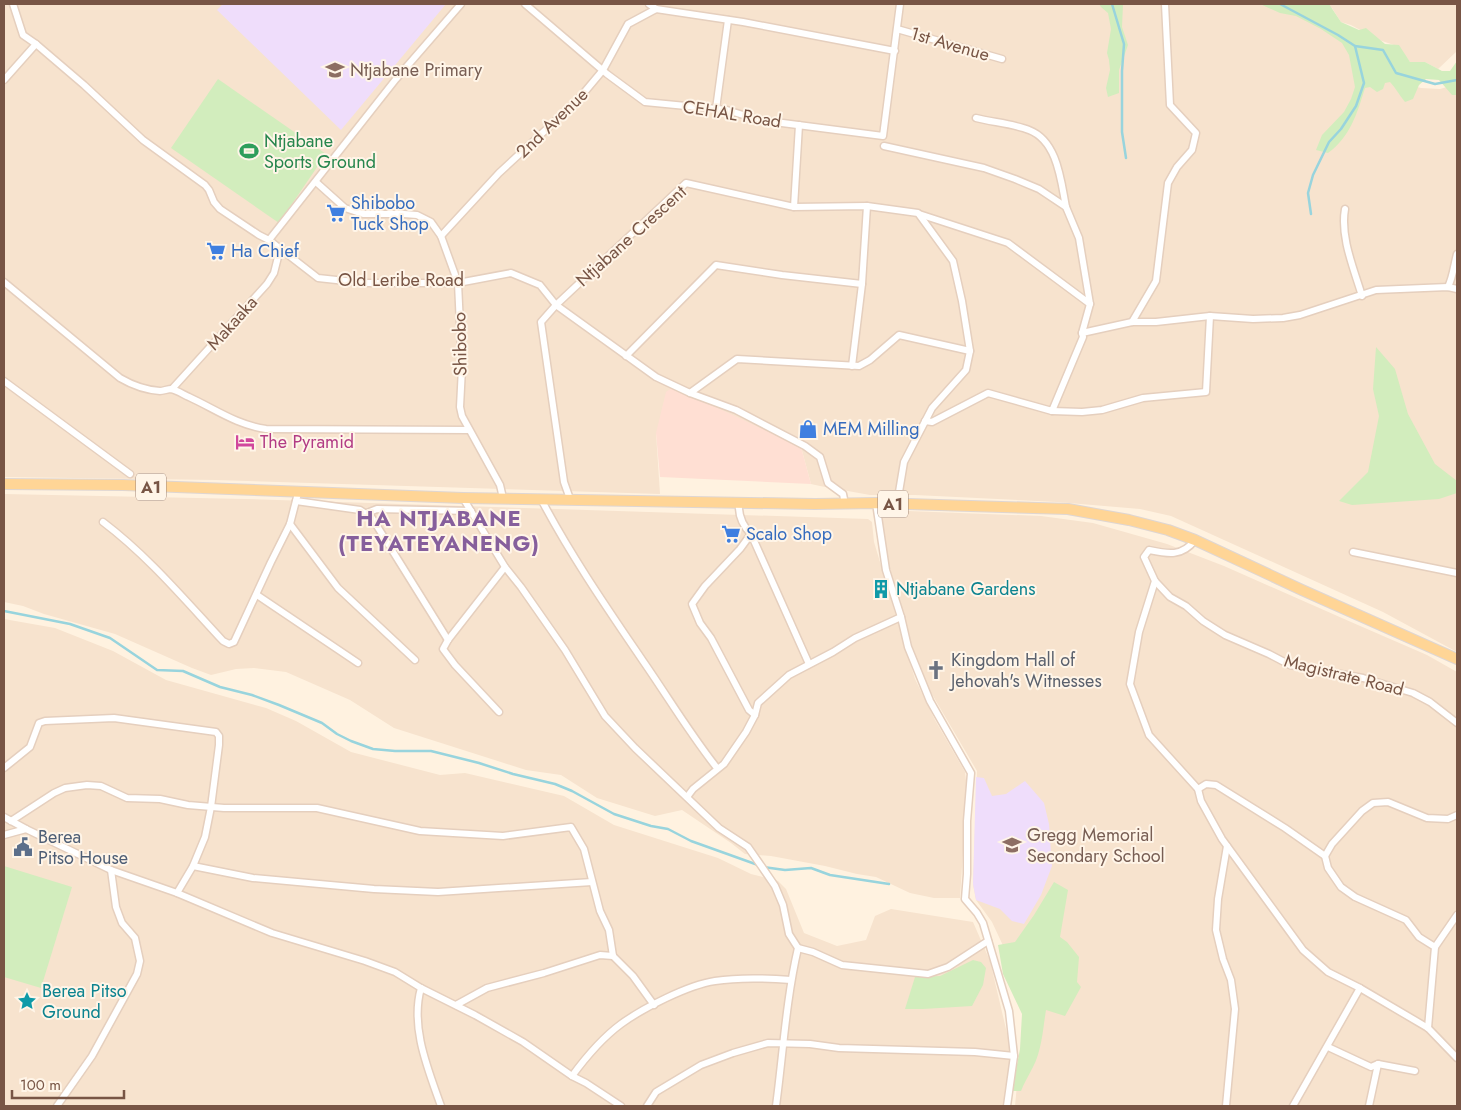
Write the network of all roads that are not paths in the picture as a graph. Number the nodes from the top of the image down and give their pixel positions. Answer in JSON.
{"nodes":[{"id":1,"x":14,"y":4,"type":"edge"},
{"id":2,"x":461,"y":4,"type":"edge"},
{"id":3,"x":525,"y":4,"type":"edge"},
{"id":4,"x":649,"y":4,"type":"edge"},
{"id":5,"x":900,"y":4,"type":"edge"},
{"id":6,"x":1165,"y":4,"type":"edge"},
{"id":7,"x":656,"y":9,"type":"junction"},
{"id":8,"x":728,"y":20,"type":"junction"},
{"id":9,"x":897,"y":29,"type":"junction"},
{"id":10,"x":36,"y":44,"type":"junction"},
{"id":11,"x":895,"y":51,"type":"junction"},
{"id":12,"x":1002,"y":58,"type":"dead end"},
{"id":13,"x":604,"y":70,"type":"junction"},
{"id":14,"x":4,"y":80,"type":"edge"},
{"id":15,"x":716,"y":109,"type":"junction"},
{"id":16,"x":976,"y":118,"type":"dead end"},
{"id":17,"x":799,"y":125,"type":"junction"},
{"id":18,"x":884,"y":136,"type":"joint"},
{"id":19,"x":884,"y":146,"type":"dead end"},
{"id":20,"x":316,"y":182,"type":"junction"},
{"id":21,"x":867,"y":206,"type":"junction"},
{"id":22,"x":794,"y":207,"type":"junction"},
{"id":23,"x":1066,"y":207,"type":"junction"},
{"id":24,"x":1345,"y":209,"type":"dead end"},
{"id":25,"x":918,"y":213,"type":"junction"},
{"id":26,"x":441,"y":236,"type":"junction"},
{"id":27,"x":269,"y":240,"type":"junction"},
{"id":28,"x":280,"y":249,"type":"junction"},
{"id":29,"x":1457,"y":254,"type":"edge"},
{"id":30,"x":4,"y":282,"type":"edge"},
{"id":31,"x":458,"y":283,"type":"junction"},
{"id":32,"x":862,"y":284,"type":"junction"},
{"id":33,"x":1448,"y":287,"type":"junction"},
{"id":34,"x":1457,"y":288,"type":"edge"},
{"id":35,"x":1362,"y":296,"type":"junction"},
{"id":36,"x":1090,"y":304,"type":"junction"},
{"id":37,"x":556,"y":305,"type":"junction"},
{"id":38,"x":1210,"y":316,"type":"junction"},
{"id":39,"x":1132,"y":322,"type":"junction"},
{"id":40,"x":1082,"y":333,"type":"junction"},
{"id":41,"x":970,"y":351,"type":"junction"},
{"id":42,"x":626,"y":356,"type":"junction"},
{"id":43,"x":852,"y":366,"type":"junction"},
{"id":44,"x":4,"y":381,"type":"edge"},
{"id":45,"x":172,"y":389,"type":"junction"},
{"id":46,"x":690,"y":393,"type":"junction"},
{"id":47,"x":1052,"y":411,"type":"junction"},
{"id":48,"x":925,"y":421,"type":"junction"},
{"id":49,"x":469,"y":430,"type":"junction"},
{"id":50,"x":130,"y":474,"type":"dead end"},
{"id":51,"x":4,"y":484,"type":"edge"},
{"id":52,"x":297,"y":497,"type":"junction"},
{"id":53,"x":463,"y":498,"type":"junction"},
{"id":54,"x":503,"y":498,"type":"junction"},
{"id":55,"x":541,"y":499,"type":"junction"},
{"id":56,"x":570,"y":500,"type":"junction"},
{"id":57,"x":739,"y":503,"type":"junction"},
{"id":58,"x":876,"y":503,"type":"junction"},
{"id":59,"x":845,"y":504,"type":"junction"},
{"id":60,"x":897,"y":504,"type":"junction"},
{"id":61,"x":471,"y":511,"type":"junction"},
{"id":62,"x":367,"y":513,"type":"junction"},
{"id":63,"x":103,"y":522,"type":"dead end"},
{"id":64,"x":290,"y":524,"type":"junction"},
{"id":65,"x":752,"y":534,"type":"junction"},
{"id":66,"x":1195,"y":540,"type":"junction"},
{"id":67,"x":1353,"y":552,"type":"dead end"},
{"id":68,"x":505,"y":567,"type":"junction"},
{"id":69,"x":1457,"y":573,"type":"edge"},
{"id":70,"x":1154,"y":581,"type":"junction"},
{"id":71,"x":257,"y":595,"type":"junction"},
{"id":72,"x":901,"y":618,"type":"junction"},
{"id":73,"x":448,"y":640,"type":"junction"},
{"id":74,"x":1457,"y":659,"type":"edge"},
{"id":75,"x":415,"y":660,"type":"dead end"},
{"id":76,"x":358,"y":663,"type":"dead end"},
{"id":77,"x":809,"y":664,"type":"junction"},
{"id":78,"x":499,"y":712,"type":"dead end"},
{"id":79,"x":755,"y":715,"type":"junction"},
{"id":80,"x":1457,"y":723,"type":"edge"},
{"id":81,"x":4,"y":768,"type":"edge"},
{"id":82,"x":717,"y":768,"type":"junction"},
{"id":83,"x":1198,"y":789,"type":"junction"},
{"id":84,"x":687,"y":797,"type":"junction"},
{"id":85,"x":211,"y":807,"type":"junction"},
{"id":86,"x":1457,"y":815,"type":"edge"},
{"id":87,"x":4,"y":817,"type":"edge"},
{"id":88,"x":10,"y":821,"type":"junction"},
{"id":89,"x":26,"y":830,"type":"junction"},
{"id":90,"x":4,"y":834,"type":"edge"},
{"id":91,"x":1228,"y":846,"type":"junction"},
{"id":92,"x":1324,"y":856,"type":"junction"},
{"id":93,"x":193,"y":866,"type":"junction"},
{"id":94,"x":111,"y":870,"type":"junction"},
{"id":95,"x":592,"y":882,"type":"junction"},
{"id":96,"x":176,"y":893,"type":"junction"},
{"id":97,"x":1457,"y":915,"type":"edge"},
{"id":98,"x":988,"y":942,"type":"junction"},
{"id":99,"x":1434,"y":947,"type":"junction"},
{"id":100,"x":798,"y":948,"type":"junction"},
{"id":101,"x":613,"y":956,"type":"junction"},
{"id":102,"x":791,"y":980,"type":"junction"},
{"id":103,"x":421,"y":988,"type":"junction"},
{"id":104,"x":1360,"y":988,"type":"junction"},
{"id":105,"x":456,"y":1005,"type":"junction"},
{"id":106,"x":654,"y":1005,"type":"junction"},
{"id":107,"x":1428,"y":1028,"type":"junction"},
{"id":108,"x":785,"y":1043,"type":"junction"},
{"id":109,"x":1328,"y":1048,"type":"junction"},
{"id":110,"x":1014,"y":1056,"type":"junction"},
{"id":111,"x":1457,"y":1058,"type":"edge"},
{"id":112,"x":1378,"y":1064,"type":"junction"},
{"id":113,"x":1415,"y":1071,"type":"dead end"},
{"id":114,"x":572,"y":1076,"type":"junction"},
{"id":115,"x":57,"y":1106,"type":"edge"},
{"id":116,"x":440,"y":1106,"type":"edge"},
{"id":117,"x":621,"y":1106,"type":"edge"},
{"id":118,"x":647,"y":1106,"type":"edge"},
{"id":119,"x":776,"y":1106,"type":"edge"},
{"id":120,"x":1007,"y":1106,"type":"edge"},
{"id":121,"x":1226,"y":1106,"type":"edge"},
{"id":122,"x":1293,"y":1106,"type":"edge"},
{"id":123,"x":1369,"y":1106,"type":"edge"}],
"edges":[{"from":1,"to":10,"type":"street","name":"Old Leribe Road"},
{"from":2,"to":20,"type":"street"},
{"from":3,"to":13,"type":"street","name":"CEHAL Road"},
{"from":4,"to":7,"type":"street"},
{"from":5,"to":9,"type":"street","name":"1st Avenue"},
{"from":6,"to":39,"type":"street"},
{"from":7,"to":8,"type":"street"},
{"from":7,"to":13,"type":"street","name":"2nd Avenue"},
{"from":8,"to":11,"type":"street"},
{"from":8,"to":15,"type":"street"},
{"from":9,"to":11,"type":"street","name":"1st Avenue"},
{"from":9,"to":12,"type":"street","name":"1st Avenue"},
{"from":10,"to":14,"type":"street"},
{"from":10,"to":27,"type":"street","name":"Old Leribe Road"},
{"from":11,"to":18,"type":"street","name":"1st Avenue"},
{"from":13,"to":15,"type":"street","name":"CEHAL Road"},
{"from":13,"to":26,"type":"street","name":"2nd Avenue"},
{"from":15,"to":17,"type":"street","name":"CEHAL Road"},
{"from":16,"to":23,"type":"street"},
{"from":17,"to":18,"type":"street","name":"CEHAL Road"},
{"from":17,"to":22,"type":"street"},
{"from":19,"to":23,"type":"street"},
{"from":20,"to":26,"type":"street","name":"Shibobo"},
{"from":20,"to":27,"type":"street"},
{"from":21,"to":22,"type":"street","name":"Ntjabane Crescent"},
{"from":21,"to":25,"type":"street","name":"Ntjabane Crescent"},
{"from":21,"to":32,"type":"street"},
{"from":22,"to":37,"type":"street","name":"Ntjabane Crescent"},
{"from":23,"to":36,"type":"street"},
{"from":24,"to":35,"type":"street"},
{"from":25,"to":36,"type":"street","name":"Ntjabane Crescent"},
{"from":25,"to":41,"type":"street"},
{"from":26,"to":31,"type":"street","name":"Shibobo"},
{"from":27,"to":28,"type":"street","name":"Old Leribe Road"},
{"from":28,"to":31,"type":"street","name":"Old Leribe Road"},
{"from":28,"to":45,"type":"street","name":"Makaaka"},
{"from":29,"to":33,"type":"street"},
{"from":30,"to":45,"type":"street"},
{"from":31,"to":37,"type":"street","name":"Old Leribe Road"},
{"from":31,"to":49,"type":"street","name":"Shibobo"},
{"from":32,"to":42,"type":"street"},
{"from":32,"to":43,"type":"street"},
{"from":33,"to":34,"type":"street"},
{"from":33,"to":35,"type":"street"},
{"from":35,"to":38,"type":"street"},
{"from":36,"to":40,"type":"street"},
{"from":37,"to":42,"type":"street","name":"Old Leribe Road"},
{"from":37,"to":56,"type":"street","name":"Ntjabane Crescent"},
{"from":38,"to":39,"type":"street"},
{"from":38,"to":47,"type":"street"},
{"from":39,"to":40,"type":"street"},
{"from":40,"to":47,"type":"street"},
{"from":41,"to":43,"type":"street"},
{"from":41,"to":48,"type":"street"},
{"from":42,"to":46,"type":"street","name":"Old Leribe Road"},
{"from":43,"to":46,"type":"street"},
{"from":44,"to":50,"type":"street"},
{"from":45,"to":49,"type":"street"},
{"from":46,"to":59,"type":"street","name":"Old Leribe Road"},
{"from":47,"to":48,"type":"street"},
{"from":48,"to":60,"type":"street"},
{"from":49,"to":54,"type":"street","name":"Shibobo"},
{"from":51,"to":52,"type":"main road","number":"A1"},
{"from":52,"to":53,"type":"main road","number":"A1"},
{"from":52,"to":62,"type":"street"},
{"from":52,"to":64,"type":"street"},
{"from":53,"to":54,"type":"main road","number":"A1"},
{"from":53,"to":61,"type":"street"},
{"from":54,"to":55,"type":"main road","number":"A1"},
{"from":55,"to":56,"type":"main road","number":"A1"},
{"from":55,"to":82,"type":"street"},
{"from":56,"to":57,"type":"main road","number":"A1"},
{"from":57,"to":59,"type":"main road","number":"A1"},
{"from":57,"to":65,"type":"street"},
{"from":58,"to":59,"type":"main road","number":"A1"},
{"from":58,"to":60,"type":"main road","number":"A1"},
{"from":58,"to":72,"type":"street"},
{"from":60,"to":66,"type":"main road","number":"A1"},
{"from":61,"to":62,"type":"street"},
{"from":61,"to":68,"type":"street"},
{"from":62,"to":73,"type":"street"},
{"from":63,"to":71,"type":"street"},
{"from":64,"to":71,"type":"street"},
{"from":64,"to":75,"type":"street"},
{"from":65,"to":77,"type":"street"},
{"from":65,"to":79,"type":"street"},
{"from":66,"to":70,"type":"street"},
{"from":66,"to":74,"type":"main road","number":"A1"},
{"from":67,"to":69,"type":"street"},
{"from":68,"to":73,"type":"street"},
{"from":68,"to":84,"type":"street"},
{"from":70,"to":80,"type":"street","name":"Magistrate Road"},
{"from":70,"to":83,"type":"street"},
{"from":71,"to":76,"type":"street"},
{"from":72,"to":77,"type":"street"},
{"from":72,"to":98,"type":"street"},
{"from":73,"to":78,"type":"street"},
{"from":77,"to":79,"type":"street"},
{"from":79,"to":82,"type":"street"},
{"from":81,"to":85,"type":"street"},
{"from":82,"to":84,"type":"street"},
{"from":83,"to":91,"type":"street"},
{"from":83,"to":92,"type":"street"},
{"from":84,"to":100,"type":"street"},
{"from":85,"to":88,"type":"street"},
{"from":85,"to":93,"type":"street"},
{"from":85,"to":95,"type":"street"},
{"from":86,"to":92,"type":"street"},
{"from":87,"to":88,"type":"street"},
{"from":88,"to":89,"type":"street"},
{"from":89,"to":90,"type":"street"},
{"from":89,"to":94,"type":"street"},
{"from":91,"to":104,"type":"street"},
{"from":91,"to":121,"type":"street"},
{"from":92,"to":99,"type":"street"},
{"from":93,"to":95,"type":"street"},
{"from":93,"to":96,"type":"street"},
{"from":94,"to":96,"type":"street"},
{"from":94,"to":115,"type":"street"},
{"from":95,"to":101,"type":"street"},
{"from":96,"to":103,"type":"street"},
{"from":97,"to":99,"type":"street"},
{"from":98,"to":100,"type":"street"},
{"from":98,"to":110,"type":"street"},
{"from":99,"to":107,"type":"street"},
{"from":100,"to":102,"type":"street"},
{"from":101,"to":105,"type":"street"},
{"from":101,"to":106,"type":"street"},
{"from":102,"to":106,"type":"street"},
{"from":102,"to":108,"type":"street"},
{"from":103,"to":105,"type":"street"},
{"from":103,"to":116,"type":"street"},
{"from":104,"to":107,"type":"street"},
{"from":104,"to":109,"type":"street"},
{"from":105,"to":114,"type":"street"},
{"from":106,"to":114,"type":"street"},
{"from":107,"to":111,"type":"street"},
{"from":108,"to":110,"type":"street"},
{"from":108,"to":118,"type":"street"},
{"from":108,"to":119,"type":"street"},
{"from":109,"to":112,"type":"street"},
{"from":109,"to":122,"type":"street"},
{"from":110,"to":120,"type":"street"},
{"from":112,"to":113,"type":"street"},
{"from":112,"to":123,"type":"street"},
{"from":114,"to":117,"type":"street"}]}
